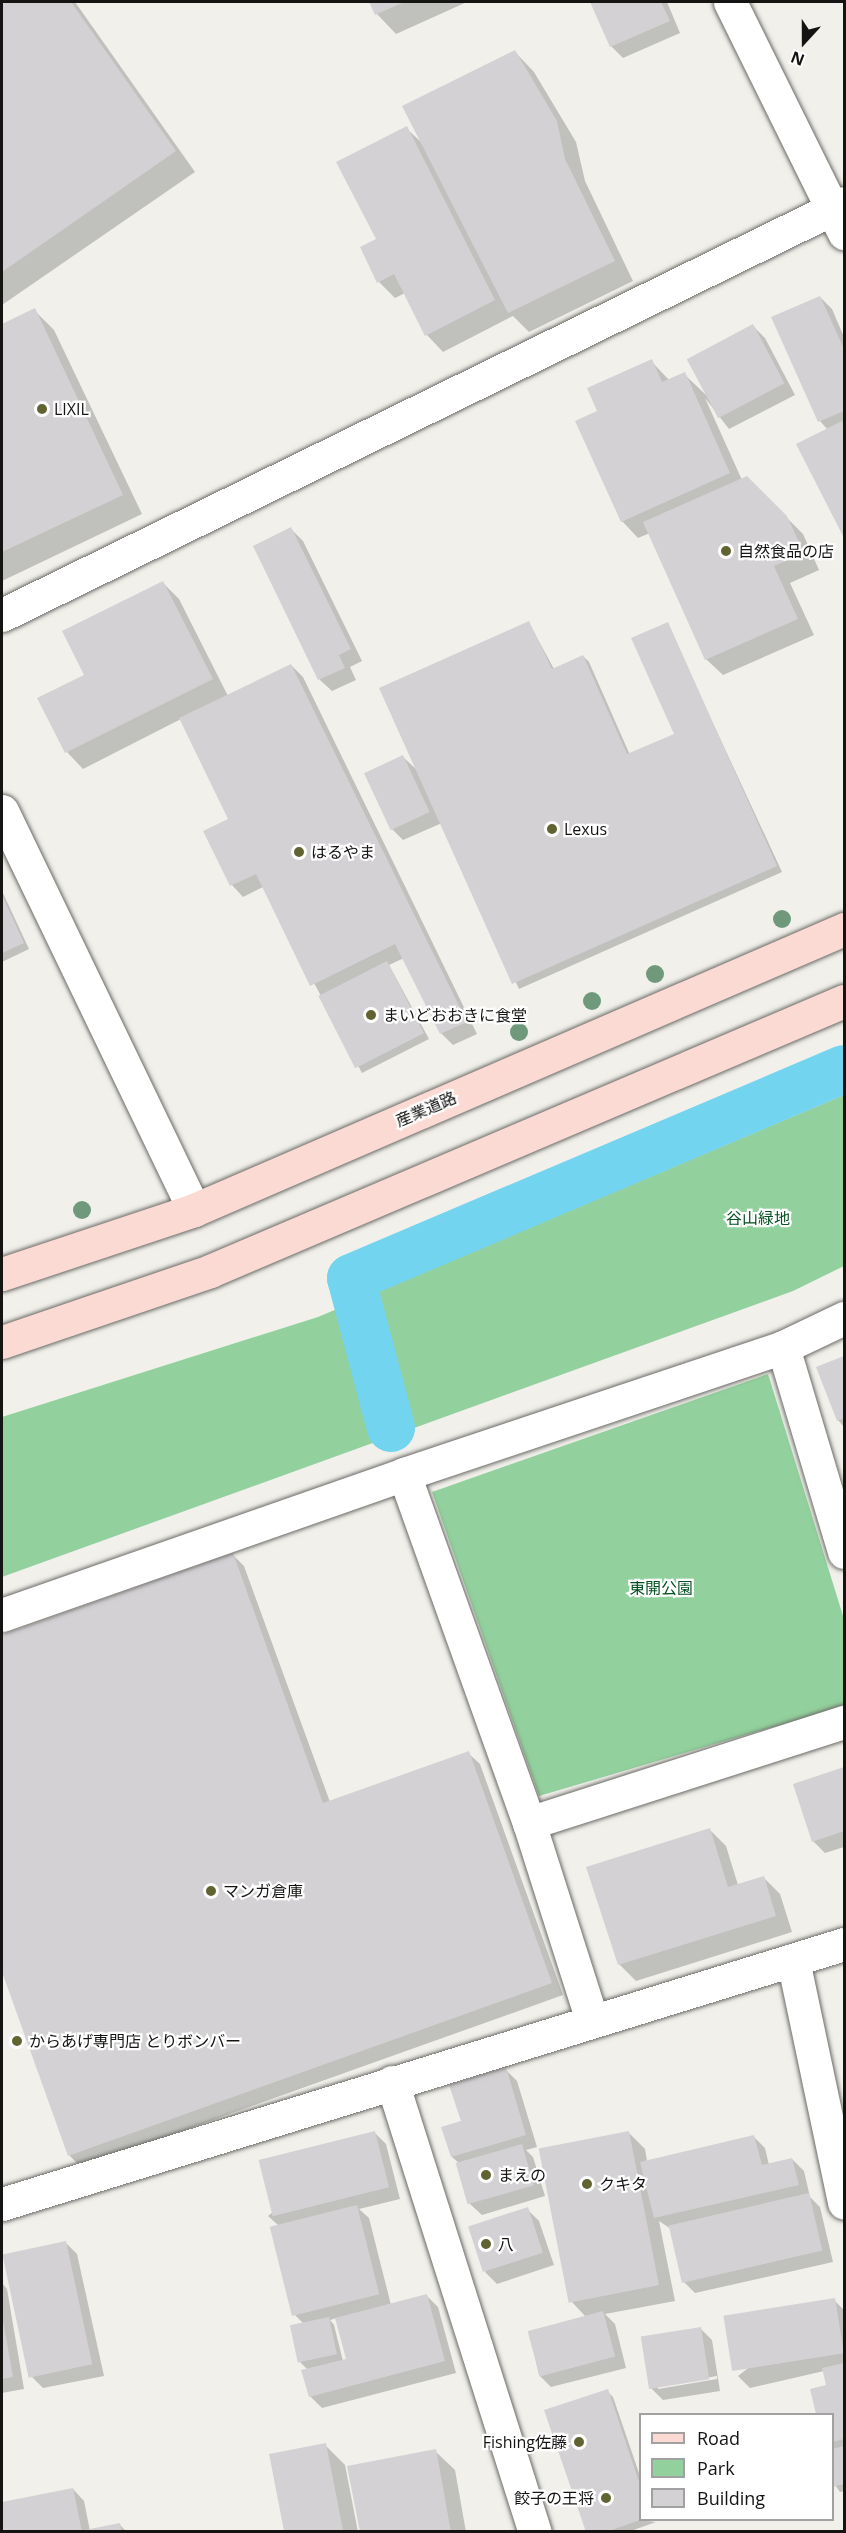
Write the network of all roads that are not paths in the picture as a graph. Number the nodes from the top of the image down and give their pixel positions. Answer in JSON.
{"nodes":[{"id":1,"x":730,"y":2,"type":"edge"},
{"id":2,"x":841,"y":215,"type":"edge"},
{"id":3,"x":2,"y":615,"type":"edge"},
{"id":4,"x":2,"y":811,"type":"edge"},
{"id":5,"x":844,"y":929,"type":"edge"},
{"id":6,"x":844,"y":1000,"type":"edge"},
{"id":7,"x":194,"y":1210,"type":"junction"},
{"id":8,"x":2,"y":1274,"type":"edge"},
{"id":9,"x":844,"y":1318,"type":"edge"},
{"id":10,"x":2,"y":1342,"type":"edge"},
{"id":11,"x":783,"y":1347,"type":"junction"},
{"id":12,"x":404,"y":1474,"type":"junction"},
{"id":13,"x":844,"y":1552,"type":"edge"},
{"id":14,"x":2,"y":1615,"type":"edge"},
{"id":15,"x":844,"y":1722,"type":"edge"},
{"id":16,"x":529,"y":1823,"type":"junction"},
{"id":17,"x":844,"y":1944,"type":"edge"},
{"id":18,"x":793,"y":1959,"type":"junction"},
{"id":19,"x":592,"y":2020,"type":"junction"},
{"id":20,"x":392,"y":2082,"type":"junction"},
{"id":21,"x":844,"y":2203,"type":"edge"},
{"id":22,"x":2,"y":2204,"type":"edge"},
{"id":23,"x":535,"y":2532,"type":"edge"}],
"edges":[{"from":1,"to":2,"type":"street"},
{"from":2,"to":3,"type":"street"},
{"from":4,"to":7,"type":"street"},
{"from":5,"to":7,"type":"main road","name":"産業道路"},
{"from":6,"to":10,"type":"main road"},
{"from":7,"to":8,"type":"main road","name":"産業道路"},
{"from":9,"to":11,"type":"street"},
{"from":11,"to":12,"type":"street"},
{"from":11,"to":13,"type":"street"},
{"from":12,"to":14,"type":"street"},
{"from":12,"to":16,"type":"street"},
{"from":15,"to":16,"type":"street"},
{"from":16,"to":19,"type":"street"},
{"from":17,"to":18,"type":"street"},
{"from":18,"to":19,"type":"street"},
{"from":18,"to":21,"type":"street"},
{"from":19,"to":20,"type":"street"},
{"from":20,"to":22,"type":"street"},
{"from":20,"to":23,"type":"street"}]}
